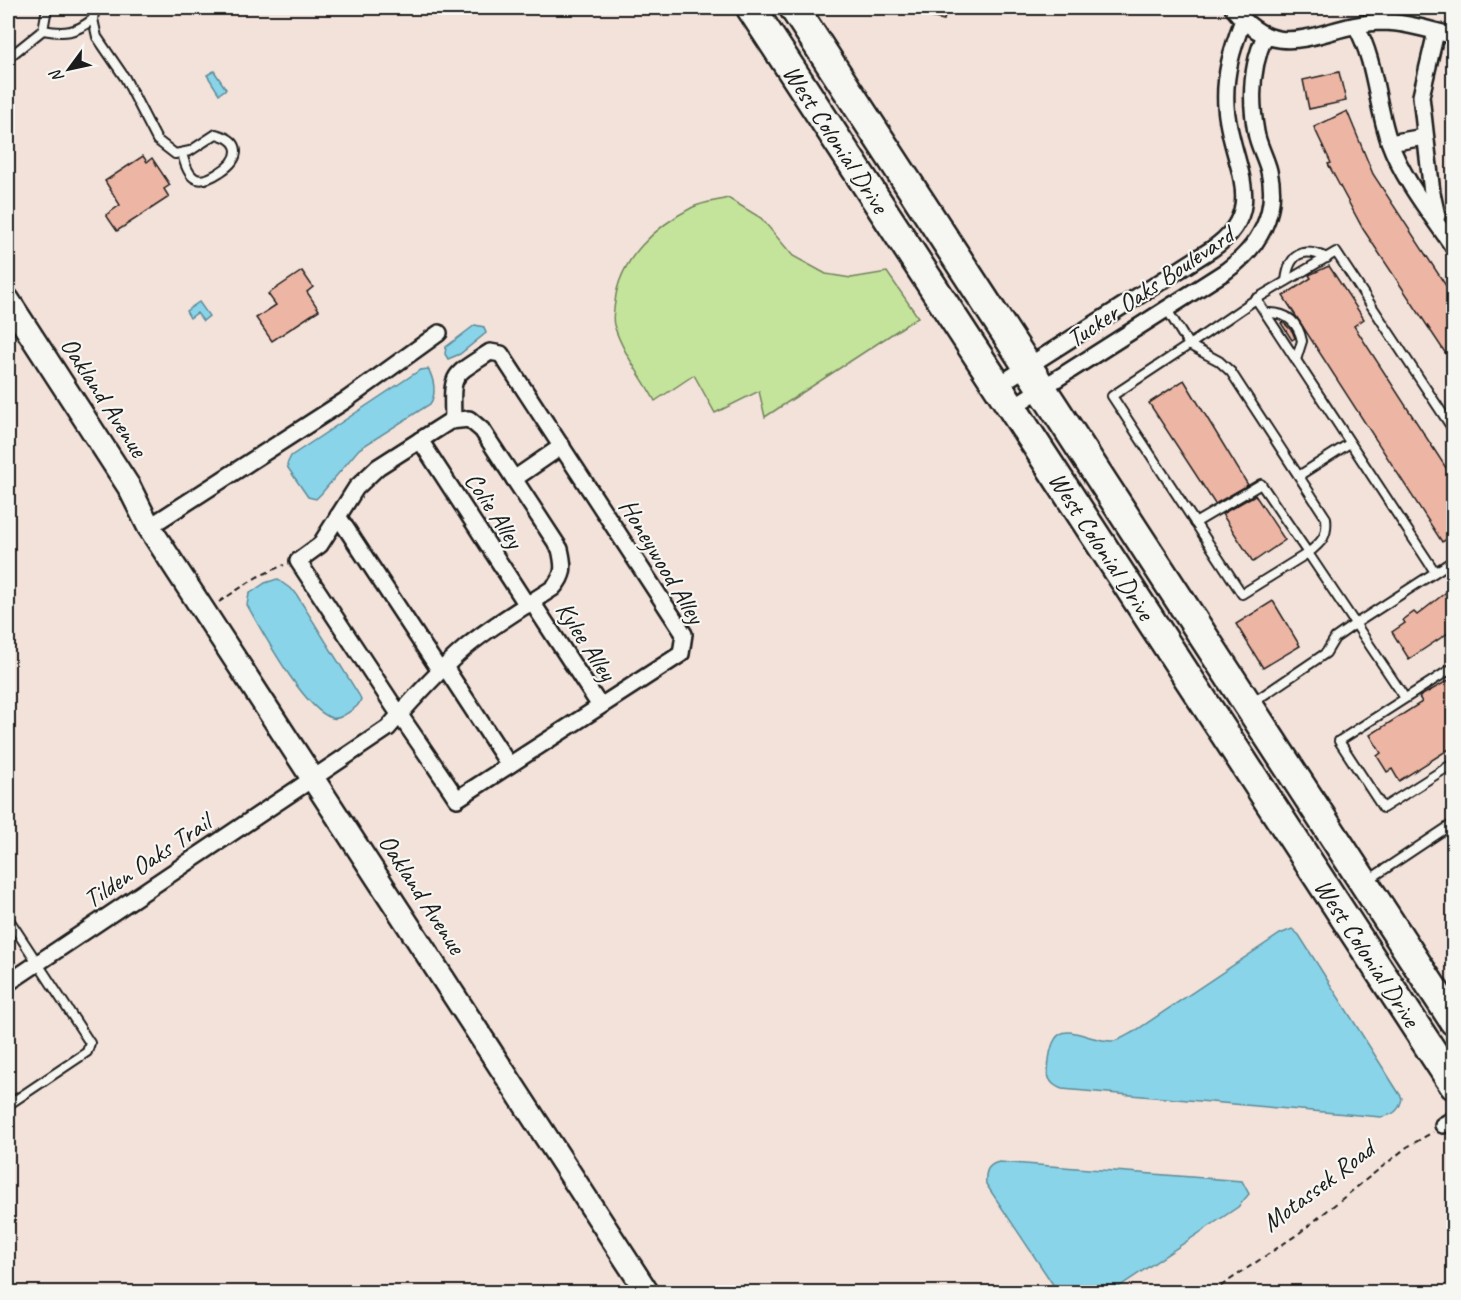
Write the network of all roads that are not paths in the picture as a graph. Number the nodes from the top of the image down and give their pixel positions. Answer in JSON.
{"nodes":[{"id":1,"x":47,"y":8,"type":"edge"},
{"id":2,"x":95,"y":8,"type":"edge"},
{"id":3,"x":751,"y":8,"type":"edge"},
{"id":4,"x":794,"y":8,"type":"edge"},
{"id":5,"x":1233,"y":8,"type":"edge"},
{"id":6,"x":93,"y":19,"type":"junction"},
{"id":7,"x":1243,"y":20,"type":"junction"},
{"id":8,"x":1356,"y":26,"type":"junction"},
{"id":9,"x":43,"y":30,"type":"junction"},
{"id":10,"x":1436,"y":32,"type":"junction"},
{"id":11,"x":1265,"y":36,"type":"junction"},
{"id":12,"x":1454,"y":36,"type":"edge"},
{"id":13,"x":8,"y":58,"type":"edge"},
{"id":14,"x":1252,"y":105,"type":"junction"},
{"id":15,"x":1226,"y":108,"type":"junction"},
{"id":16,"x":1424,"y":137,"type":"junction"},
{"id":17,"x":1390,"y":142,"type":"junction"},
{"id":18,"x":182,"y":153,"type":"junction"},
{"id":19,"x":1442,"y":230,"type":"junction"},
{"id":20,"x":1454,"y":248,"type":"edge"},
{"id":21,"x":1327,"y":258,"type":"junction"},
{"id":22,"x":1286,"y":281,"type":"junction"},
{"id":23,"x":1152,"y":285,"type":"junction"},
{"id":24,"x":1257,"y":299,"type":"junction"},
{"id":25,"x":8,"y":300,"type":"edge"},
{"id":26,"x":1166,"y":308,"type":"junction"},
{"id":27,"x":1266,"y":314,"type":"junction"},
{"id":28,"x":8,"y":324,"type":"edge"},
{"id":29,"x":439,"y":333,"type":"dead end"},
{"id":30,"x":1189,"y":345,"type":"junction"},
{"id":31,"x":1296,"y":360,"type":"junction"},
{"id":32,"x":1034,"y":378,"type":"junction"},
{"id":33,"x":1004,"y":397,"type":"junction"},
{"id":34,"x":453,"y":421,"type":"junction"},
{"id":35,"x":1454,"y":431,"type":"edge"},
{"id":36,"x":420,"y":440,"type":"junction"},
{"id":37,"x":1350,"y":443,"type":"junction"},
{"id":38,"x":562,"y":446,"type":"junction"},
{"id":39,"x":1300,"y":475,"type":"junction"},
{"id":40,"x":514,"y":478,"type":"junction"},
{"id":41,"x":338,"y":516,"type":"junction"},
{"id":42,"x":1196,"y":524,"type":"junction"},
{"id":43,"x":149,"y":526,"type":"junction"},
{"id":44,"x":1308,"y":553,"type":"junction"},
{"id":45,"x":1454,"y":560,"type":"edge"},
{"id":46,"x":1435,"y":572,"type":"junction"},
{"id":47,"x":530,"y":603,"type":"junction"},
{"id":48,"x":1355,"y":624,"type":"junction"},
{"id":49,"x":1454,"y":667,"type":"edge"},
{"id":50,"x":442,"y":669,"type":"junction"},
{"id":51,"x":1405,"y":698,"type":"junction"},
{"id":52,"x":600,"y":706,"type":"junction"},
{"id":53,"x":1248,"y":706,"type":"junction"},
{"id":54,"x":400,"y":715,"type":"junction"},
{"id":55,"x":1454,"y":763,"type":"edge"},
{"id":56,"x":509,"y":765,"type":"junction"},
{"id":57,"x":312,"y":777,"type":"junction"},
{"id":58,"x":1454,"y":824,"type":"edge"},
{"id":59,"x":1364,"y":883,"type":"junction"},
{"id":60,"x":8,"y":918,"type":"edge"},
{"id":61,"x":37,"y":963,"type":"junction"},
{"id":62,"x":8,"y":983,"type":"edge"},
{"id":63,"x":1454,"y":1021,"type":"edge"},
{"id":64,"x":1454,"y":1085,"type":"edge"},
{"id":65,"x":8,"y":1105,"type":"edge"},
{"id":66,"x":647,"y":1293,"type":"edge"}],
"edges":[{"from":1,"to":9,"type":"lane"},
{"from":2,"to":6,"type":"lane"},
{"from":3,"to":33,"type":"highway","name":"West Colonial Drive"},
{"from":4,"to":32,"type":"highway","name":"West Colonial Drive"},
{"from":5,"to":7,"type":"street"},
{"from":6,"to":9,"type":"lane"},
{"from":6,"to":18,"type":"lane"},
{"from":7,"to":11,"type":"street"},
{"from":7,"to":15,"type":"street","name":"Tucker Oaks Boulevard"},
{"from":8,"to":10,"type":"street"},
{"from":8,"to":11,"type":"street"},
{"from":8,"to":17,"type":"street"},
{"from":9,"to":13,"type":"lane"},
{"from":10,"to":12,"type":"street"},
{"from":10,"to":16,"type":"street"},
{"from":11,"to":14,"type":"street","name":"Tucker Oaks Boulevard"},
{"from":14,"to":15,"type":"street"},
{"from":14,"to":26,"type":"street","name":"Tucker Oaks Boulevard"},
{"from":15,"to":23,"type":"street","name":"Tucker Oaks Boulevard"},
{"from":16,"to":17,"type":"street"},
{"from":16,"to":19,"type":"street"},
{"from":17,"to":19,"type":"street"},
{"from":18,"to":18,"type":"lane"},
{"from":19,"to":20,"type":"street"},
{"from":21,"to":22,"type":"lane"},
{"from":21,"to":22,"type":"lane"},
{"from":21,"to":35,"type":"lane"},
{"from":22,"to":24,"type":"lane"},
{"from":23,"to":26,"type":"street"},
{"from":23,"to":32,"type":"street","name":"Tucker Oaks Boulevard"},
{"from":24,"to":27,"type":"lane"},
{"from":24,"to":30,"type":"lane"},
{"from":25,"to":43,"type":"street","name":"Oakland Avenue"},
{"from":26,"to":30,"type":"lane"},
{"from":26,"to":32,"type":"street","name":"Tucker Oaks Boulevard"},
{"from":27,"to":31,"type":"lane"},
{"from":27,"to":31,"type":"lane"},
{"from":28,"to":43,"type":"street","name":"Oakland Avenue"},
{"from":29,"to":43,"type":"street"},
{"from":30,"to":39,"type":"lane"},
{"from":30,"to":42,"type":"lane"},
{"from":31,"to":37,"type":"lane"},
{"from":32,"to":33,"type":"street","name":"Tucker Oaks Boulevard"},
{"from":32,"to":33,"type":"street","name":"Tucker Oaks Boulevard"},
{"from":32,"to":53,"type":"highway","name":"West Colonial Drive"},
{"from":33,"to":64,"type":"highway","name":"West Colonial Drive"},
{"from":34,"to":36,"type":"street"},
{"from":34,"to":38,"type":"street","name":"Honeywood Alley"},
{"from":34,"to":40,"type":"street","name":"Tilden Oaks Trail"},
{"from":36,"to":41,"type":"street"},
{"from":36,"to":47,"type":"street","name":"Colie Alley"},
{"from":37,"to":39,"type":"lane"},
{"from":37,"to":46,"type":"lane"},
{"from":38,"to":40,"type":"street"},
{"from":38,"to":52,"type":"street","name":"Honeywood Alley"},
{"from":39,"to":44,"type":"lane"},
{"from":40,"to":47,"type":"street","name":"Tilden Oaks Trail"},
{"from":41,"to":50,"type":"street"},
{"from":41,"to":54,"type":"street"},
{"from":42,"to":44,"type":"lane"},
{"from":42,"to":44,"type":"lane"},
{"from":43,"to":57,"type":"street","name":"Oakland Avenue"},
{"from":44,"to":48,"type":"lane"},
{"from":45,"to":46,"type":"lane"},
{"from":46,"to":48,"type":"lane"},
{"from":47,"to":50,"type":"street","name":"Tilden Oaks Trail"},
{"from":47,"to":52,"type":"street","name":"Kylee Alley"},
{"from":48,"to":51,"type":"lane"},
{"from":48,"to":53,"type":"lane"},
{"from":49,"to":51,"type":"lane"},
{"from":50,"to":54,"type":"street","name":"Tilden Oaks Trail"},
{"from":50,"to":56,"type":"street"},
{"from":51,"to":55,"type":"lane"},
{"from":52,"to":56,"type":"street","name":"Honeywood Alley"},
{"from":53,"to":59,"type":"highway","name":"West Colonial Drive"},
{"from":54,"to":56,"type":"street","name":"Honeywood Alley"},
{"from":54,"to":57,"type":"street","name":"Tilden Oaks Trail"},
{"from":57,"to":61,"type":"street","name":"Tilden Oaks Trail"},
{"from":57,"to":66,"type":"street","name":"Oakland Avenue"},
{"from":58,"to":59,"type":"lane"},
{"from":59,"to":63,"type":"highway","name":"West Colonial Drive"},
{"from":60,"to":61,"type":"lane"},
{"from":61,"to":62,"type":"street","name":"Tilden Oaks Trail"},
{"from":61,"to":65,"type":"lane"}]}
